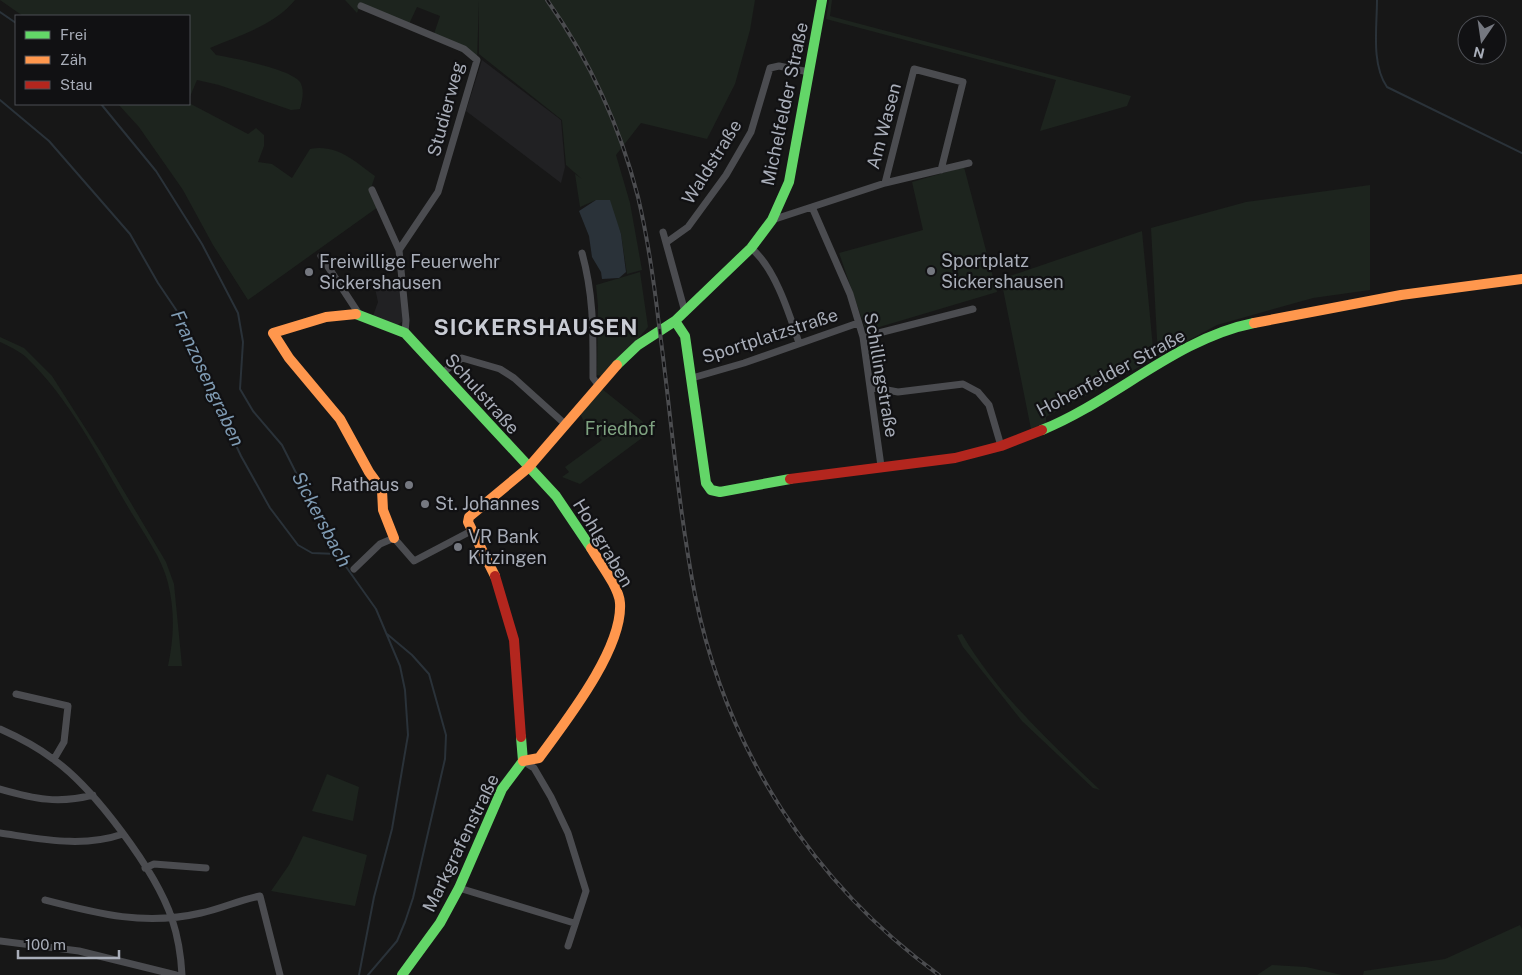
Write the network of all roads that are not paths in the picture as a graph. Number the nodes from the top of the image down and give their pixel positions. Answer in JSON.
{"nodes":[{"id":1,"x":822,"y":0,"type":"edge"},
{"id":2,"x":361,"y":6,"type":"dead end"},
{"id":3,"x":810,"y":72,"type":"junction"},
{"id":4,"x":969,"y":163,"type":"dead end"},
{"id":5,"x":941,"y":170,"type":"junction"},
{"id":6,"x":885,"y":183,"type":"junction"},
{"id":7,"x":372,"y":190,"type":"dead end"},
{"id":8,"x":812,"y":207,"type":"junction"},
{"id":9,"x":772,"y":220,"type":"junction"},
{"id":10,"x":663,"y":232,"type":"dead end"},
{"id":11,"x":666,"y":242,"type":"junction"},
{"id":12,"x":751,"y":248,"type":"junction"},
{"id":13,"x":399,"y":250,"type":"junction"},
{"id":14,"x":582,"y":253,"type":"dead end"},
{"id":15,"x":321,"y":256,"type":"dead end"},
{"id":16,"x":1522,"y":279,"type":"edge"},
{"id":17,"x":973,"y":309,"type":"dead end"},
{"id":18,"x":685,"y":312,"type":"junction"},
{"id":19,"x":359,"y":314,"type":"junction"},
{"id":20,"x":675,"y":321,"type":"junction"},
{"id":21,"x":858,"y":323,"type":"junction"},
{"id":22,"x":405,"y":333,"type":"junction"},
{"id":23,"x":863,"y":337,"type":"junction"},
{"id":24,"x":799,"y":343,"type":"junction"},
{"id":25,"x":441,"y":374,"type":"junction"},
{"id":26,"x":692,"y":378,"type":"junction"},
{"id":27,"x":599,"y":386,"type":"junction"},
{"id":28,"x":871,"y":387,"type":"junction"},
{"id":29,"x":565,"y":424,"type":"junction"},
{"id":30,"x":1001,"y":446,"type":"junction"},
{"id":31,"x":881,"y":466,"type":"junction"},
{"id":32,"x":528,"y":468,"type":"junction"},
{"id":33,"x":474,"y":530,"type":"junction"},
{"id":34,"x":394,"y":538,"type":"junction"},
{"id":35,"x":354,"y":569,"type":"dead end"},
{"id":36,"x":16,"y":694,"type":"dead end"},
{"id":37,"x":0,"y":729,"type":"edge"},
{"id":38,"x":54,"y":759,"type":"junction"},
{"id":39,"x":523,"y":760,"type":"junction"},
{"id":40,"x":0,"y":789,"type":"edge"},
{"id":41,"x":93,"y":795,"type":"junction"},
{"id":42,"x":0,"y":833,"type":"edge"},
{"id":43,"x":123,"y":834,"type":"junction"},
{"id":44,"x":145,"y":868,"type":"junction"},
{"id":45,"x":206,"y":868,"type":"dead end"},
{"id":46,"x":459,"y":888,"type":"junction"},
{"id":47,"x":46,"y":900,"type":"dead end"},
{"id":48,"x":172,"y":918,"type":"junction"},
{"id":49,"x":574,"y":923,"type":"junction"},
{"id":50,"x":0,"y":940,"type":"edge"},
{"id":51,"x":568,"y":946,"type":"dead end"},
{"id":52,"x":176,"y":975,"type":"edge"},
{"id":53,"x":182,"y":975,"type":"edge"},
{"id":54,"x":280,"y":975,"type":"edge"},
{"id":55,"x":402,"y":975,"type":"edge"}],
"edges":[{"from":1,"to":3,"type":"street","name":"Michelfelder Straße"},
{"from":2,"to":13,"type":"street","name":"Studierweg"},
{"from":3,"to":9,"type":"street","name":"Michelfelder Straße"},
{"from":3,"to":11,"type":"street","name":"Waldstraße"},
{"from":4,"to":5,"type":"street"},
{"from":5,"to":6,"type":"street"},
{"from":5,"to":6,"type":"street","name":"Am Wasen"},
{"from":6,"to":8,"type":"street"},
{"from":7,"to":13,"type":"street"},
{"from":8,"to":9,"type":"street"},
{"from":8,"to":21,"type":"street","name":"Schillingstraße"},
{"from":9,"to":12,"type":"street","name":"Michelfelder Straße"},
{"from":10,"to":11,"type":"street"},
{"from":11,"to":18,"type":"street"},
{"from":12,"to":18,"type":"street","name":"Michelfelder Straße"},
{"from":12,"to":24,"type":"street"},
{"from":13,"to":22,"type":"street"},
{"from":14,"to":27,"type":"street"},
{"from":15,"to":19,"type":"street"},
{"from":16,"to":30,"type":"street","name":"Hohenfelder Straße"},
{"from":17,"to":23,"type":"street","name":"Sportplatzstraße"},
{"from":18,"to":20,"type":"street","name":"Michelfelder Straße"},
{"from":19,"to":22,"type":"street","name":"Schulstraße"},
{"from":19,"to":34,"type":"street","name":"Schulstraße"},
{"from":20,"to":26,"type":"street","name":"Hohenfelder Straße"},
{"from":20,"to":27,"type":"street","name":"Michelfelder Straße"},
{"from":21,"to":23,"type":"street","name":"Schillingstraße"},
{"from":21,"to":24,"type":"street","name":"Sportplatzstraße"},
{"from":22,"to":25,"type":"street","name":"Schulstraße"},
{"from":23,"to":28,"type":"street","name":"Schillingstraße"},
{"from":24,"to":26,"type":"street","name":"Sportplatzstraße"},
{"from":25,"to":29,"type":"street"},
{"from":25,"to":32,"type":"street","name":"Schulstraße"},
{"from":26,"to":31,"type":"street","name":"Hohenfelder Straße"},
{"from":27,"to":29,"type":"street","name":"Michelfelder Straße"},
{"from":28,"to":30,"type":"street"},
{"from":28,"to":31,"type":"street","name":"Schillingstraße"},
{"from":29,"to":32,"type":"street","name":"Michelfelder Straße"},
{"from":30,"to":31,"type":"street","name":"Hohenfelder Straße"},
{"from":32,"to":33,"type":"street","name":"Michelfelder Straße"},
{"from":32,"to":39,"type":"street","name":"Hohlgraben"},
{"from":33,"to":34,"type":"street"},
{"from":33,"to":39,"type":"street"},
{"from":34,"to":35,"type":"street"},
{"from":36,"to":38,"type":"street"},
{"from":37,"to":38,"type":"street"},
{"from":38,"to":41,"type":"street"},
{"from":39,"to":46,"type":"street","name":"Markgrafenstraße"},
{"from":39,"to":49,"type":"street"},
{"from":40,"to":41,"type":"street"},
{"from":41,"to":43,"type":"street"},
{"from":42,"to":43,"type":"street"},
{"from":43,"to":44,"type":"street"},
{"from":44,"to":45,"type":"street"},
{"from":44,"to":48,"type":"street"},
{"from":46,"to":49,"type":"street"},
{"from":46,"to":55,"type":"street","name":"Markgrafenstraße"},
{"from":47,"to":48,"type":"street"},
{"from":48,"to":53,"type":"street"},
{"from":48,"to":54,"type":"street"},
{"from":49,"to":51,"type":"street"},
{"from":50,"to":52,"type":"street"}]}
